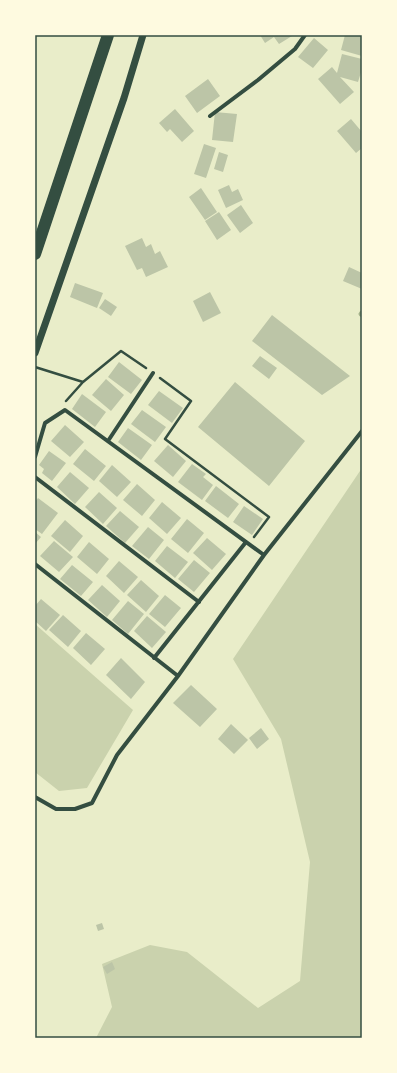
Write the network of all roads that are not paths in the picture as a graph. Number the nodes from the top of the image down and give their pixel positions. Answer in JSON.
{"nodes":[{"id":1,"x":108,"y":35,"type":"edge"},
{"id":2,"x":143,"y":35,"type":"edge"},
{"id":3,"x":304,"y":35,"type":"edge"},
{"id":4,"x":210,"y":116,"type":"dead end"},
{"id":5,"x":35,"y":254,"type":"edge"},
{"id":6,"x":35,"y":352,"type":"edge"},
{"id":7,"x":153,"y":373,"type":"road end"},
{"id":8,"x":362,"y":431,"type":"edge"},
{"id":9,"x":108,"y":441,"type":"junction"},
{"id":10,"x":35,"y":457,"type":"edge"},
{"id":11,"x":35,"y":477,"type":"edge"},
{"id":12,"x":247,"y":543,"type":"junction"},
{"id":13,"x":264,"y":555,"type":"junction"},
{"id":14,"x":35,"y":564,"type":"edge"},
{"id":15,"x":198,"y":602,"type":"junction"},
{"id":16,"x":154,"y":658,"type":"junction"},
{"id":17,"x":178,"y":676,"type":"junction"},
{"id":18,"x":35,"y":797,"type":"edge"}],
"edges":[{"from":1,"to":5,"type":"highway"},
{"from":2,"to":6,"type":"street"},
{"from":3,"to":4,"type":"street"},
{"from":7,"to":9,"type":"street"},
{"from":8,"to":13,"type":"street"},
{"from":9,"to":10,"type":"street"},
{"from":9,"to":12,"type":"street"},
{"from":11,"to":15,"type":"street"},
{"from":12,"to":13,"type":"street"},
{"from":12,"to":15,"type":"street"},
{"from":13,"to":17,"type":"street"},
{"from":14,"to":16,"type":"street"},
{"from":15,"to":16,"type":"street"},
{"from":16,"to":17,"type":"street"},
{"from":17,"to":18,"type":"street"}]}
